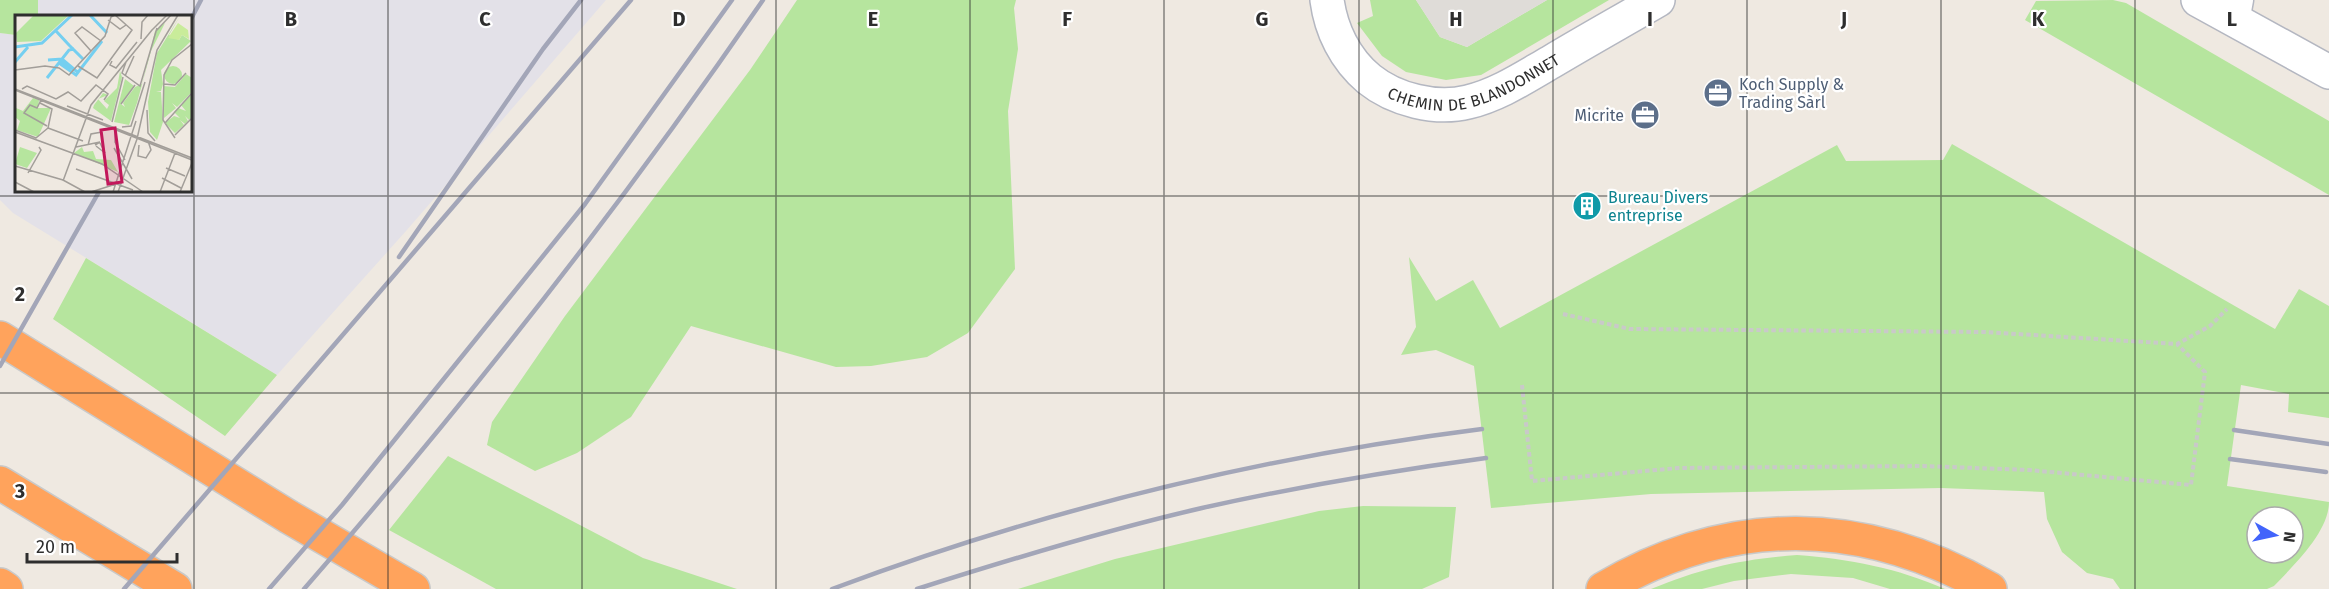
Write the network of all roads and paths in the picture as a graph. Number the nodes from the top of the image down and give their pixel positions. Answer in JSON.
{"nodes":[{"id":1,"x":1327,"y":0,"type":"edge"},
{"id":2,"x":1658,"y":0,"type":"edge"},
{"id":3,"x":2198,"y":0,"type":"edge"},
{"id":4,"x":2239,"y":11,"type":"edge"},
{"id":5,"x":2329,"y":72,"type":"edge"},
{"id":6,"x":2227,"y":309,"type":"dead end"},
{"id":7,"x":1563,"y":314,"type":"dead end"},
{"id":8,"x":0,"y":338,"type":"edge"},
{"id":9,"x":2177,"y":344,"type":"junction"},
{"id":10,"x":1522,"y":385,"type":"dead end"},
{"id":11,"x":0,"y":483,"type":"edge"},
{"id":12,"x":0,"y":585,"type":"edge"},
{"id":13,"x":6,"y":589,"type":"edge"},
{"id":14,"x":175,"y":589,"type":"edge"},
{"id":15,"x":413,"y":589,"type":"edge"},
{"id":16,"x":1603,"y":589,"type":"edge"},
{"id":17,"x":1990,"y":589,"type":"edge"}],
"edges":[{"from":1,"to":2,"type":"street","name":"CHEMIN DE BLANDONNET"},
{"from":3,"to":4,"type":"street"},
{"from":4,"to":5,"type":"street"},
{"from":6,"to":9,"type":"path"},
{"from":7,"to":9,"type":"path"},
{"from":8,"to":15,"type":"highway"},
{"from":9,"to":10,"type":"path"},
{"from":11,"to":14,"type":"highway"},
{"from":12,"to":13,"type":"highway"},
{"from":16,"to":17,"type":"highway"}]}
